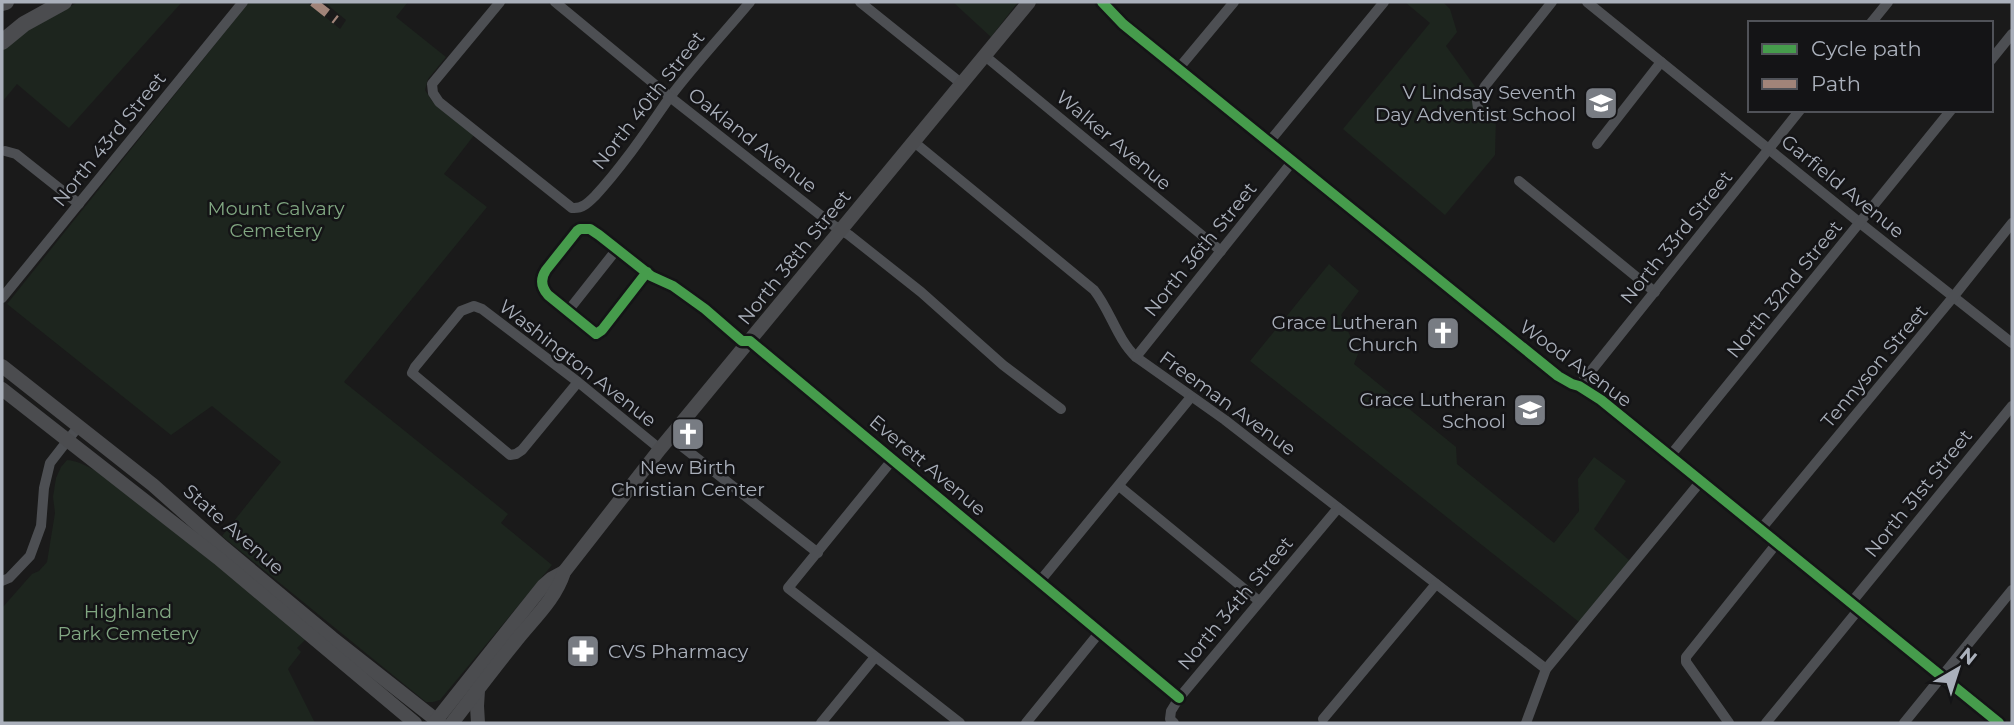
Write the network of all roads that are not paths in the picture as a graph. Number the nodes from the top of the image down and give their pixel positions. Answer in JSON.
{"nodes":[{"id":1,"x":64,"y":2,"type":"edge"},
{"id":2,"x":243,"y":2,"type":"edge"},
{"id":3,"x":500,"y":2,"type":"edge"},
{"id":4,"x":555,"y":2,"type":"edge"},
{"id":5,"x":750,"y":2,"type":"edge"},
{"id":6,"x":860,"y":2,"type":"edge"},
{"id":7,"x":1029,"y":2,"type":"edge"},
{"id":8,"x":1102,"y":2,"type":"edge"},
{"id":9,"x":1234,"y":2,"type":"edge"},
{"id":10,"x":1384,"y":2,"type":"edge"},
{"id":11,"x":1552,"y":2,"type":"edge"},
{"id":12,"x":1587,"y":2,"type":"edge"},
{"id":13,"x":1888,"y":2,"type":"edge"},
{"id":14,"x":1873,"y":21,"type":"edge"},
{"id":15,"x":2012,"y":34,"type":"edge"},
{"id":16,"x":2,"y":41,"type":"edge"},
{"id":17,"x":985,"y":56,"type":"junction"},
{"id":18,"x":1993,"y":58,"type":"edge"},
{"id":19,"x":1661,"y":62,"type":"junction"},
{"id":20,"x":1179,"y":68,"type":"junction"},
{"id":21,"x":962,"y":84,"type":"junction"},
{"id":22,"x":670,"y":97,"type":"junction"},
{"id":23,"x":1798,"y":112,"type":"edge"},
{"id":24,"x":1949,"y":112,"type":"edge"},
{"id":25,"x":1479,"y":116,"type":"dead end"},
{"id":26,"x":914,"y":142,"type":"junction"},
{"id":27,"x":1269,"y":142,"type":"junction"},
{"id":28,"x":1598,"y":144,"type":"dead end"},
{"id":29,"x":1769,"y":148,"type":"junction"},
{"id":30,"x":5,"y":151,"type":"dead end"},
{"id":31,"x":1292,"y":162,"type":"junction"},
{"id":32,"x":1519,"y":181,"type":"dead end"},
{"id":33,"x":79,"y":204,"type":"junction"},
{"id":34,"x":1860,"y":223,"type":"junction"},
{"id":35,"x":2012,"y":223,"type":"edge"},
{"id":36,"x":841,"y":230,"type":"junction"},
{"id":37,"x":617,"y":249,"type":"junction"},
{"id":38,"x":1221,"y":251,"type":"junction"},
{"id":39,"x":647,"y":272,"type":"junction"},
{"id":40,"x":1656,"y":292,"type":"junction"},
{"id":41,"x":1954,"y":296,"type":"junction"},
{"id":42,"x":2,"y":298,"type":"edge"},
{"id":43,"x":568,"y":311,"type":"junction"},
{"id":44,"x":750,"y":341,"type":"junction"},
{"id":45,"x":2012,"y":343,"type":"edge"},
{"id":46,"x":1136,"y":357,"type":"junction"},
{"id":47,"x":2,"y":366,"type":"edge"},
{"id":48,"x":578,"y":382,"type":"junction"},
{"id":49,"x":1579,"y":386,"type":"junction"},
{"id":50,"x":2,"y":389,"type":"edge"},
{"id":51,"x":1191,"y":397,"type":"junction"},
{"id":52,"x":2012,"y":406,"type":"edge"},
{"id":53,"x":1061,"y":409,"type":"dead end"},
{"id":54,"x":78,"y":427,"type":"junction"},
{"id":55,"x":670,"y":437,"type":"junction"},
{"id":56,"x":68,"y":440,"type":"junction"},
{"id":57,"x":660,"y":449,"type":"junction"},
{"id":58,"x":1670,"y":456,"type":"junction"},
{"id":59,"x":893,"y":459,"type":"junction"},
{"id":60,"x":1701,"y":481,"type":"junction"},
{"id":61,"x":1119,"y":486,"type":"junction"},
{"id":62,"x":1338,"y":508,"type":"junction"},
{"id":63,"x":1761,"y":530,"type":"junction"},
{"id":64,"x":1777,"y":543,"type":"junction"},
{"id":65,"x":818,"y":552,"type":"junction"},
{"id":66,"x":564,"y":572,"type":"junction"},
{"id":67,"x":2,"y":581,"type":"edge"},
{"id":68,"x":1040,"y":581,"type":"junction"},
{"id":69,"x":1436,"y":584,"type":"junction"},
{"id":70,"x":2012,"y":590,"type":"edge"},
{"id":71,"x":1259,"y":601,"type":"junction"},
{"id":72,"x":1855,"y":606,"type":"junction"},
{"id":73,"x":1099,"y":633,"type":"junction"},
{"id":74,"x":875,"y":657,"type":"junction"},
{"id":75,"x":1546,"y":669,"type":"junction"},
{"id":76,"x":1942,"y":677,"type":"junction"},
{"id":77,"x":479,"y":689,"type":"junction"},
{"id":78,"x":1179,"y":698,"type":"junction"},
{"id":79,"x":1323,"y":719,"type":"dead end"},
{"id":80,"x":437,"y":722,"type":"edge"},
{"id":81,"x":1529,"y":722,"type":"edge"},
{"id":82,"x":415,"y":723,"type":"edge"},
{"id":83,"x":452,"y":723,"type":"edge"},
{"id":84,"x":478,"y":723,"type":"edge"},
{"id":85,"x":821,"y":723,"type":"edge"},
{"id":86,"x":960,"y":723,"type":"edge"},
{"id":87,"x":1026,"y":723,"type":"edge"},
{"id":88,"x":1174,"y":723,"type":"edge"},
{"id":89,"x":1729,"y":723,"type":"edge"},
{"id":90,"x":1766,"y":723,"type":"edge"},
{"id":91,"x":1904,"y":723,"type":"edge"},
{"id":92,"x":1999,"y":723,"type":"edge"}],
"edges":[{"from":1,"to":16,"type":"highway"},
{"from":2,"to":33,"type":"street","name":"North 43rd Street"},
{"from":3,"to":22,"type":"street","name":"North 40th Street"},
{"from":4,"to":22,"type":"street","name":"Oakland Avenue"},
{"from":5,"to":22,"type":"street","name":"North 40th Street"},
{"from":6,"to":21,"type":"street"},
{"from":7,"to":17,"type":"main road","name":"North 38th Street"},
{"from":8,"to":20,"type":"street","name":"Wood Avenue"},
{"from":9,"to":20,"type":"street"},
{"from":10,"to":27,"type":"street"},
{"from":11,"to":25,"type":"street"},
{"from":12,"to":19,"type":"street","name":"Garfield Avenue"},
{"from":13,"to":14,"type":"street"},
{"from":15,"to":18,"type":"street"},
{"from":17,"to":21,"type":"main road","name":"North 38th Street"},
{"from":17,"to":38,"type":"street","name":"Walker Avenue"},
{"from":19,"to":28,"type":"street"},
{"from":19,"to":29,"type":"street","name":"Garfield Avenue"},
{"from":20,"to":27,"type":"street","name":"Wood Avenue"},
{"from":21,"to":26,"type":"main road","name":"North 38th Street"},
{"from":22,"to":36,"type":"street","name":"Oakland Avenue"},
{"from":23,"to":29,"type":"street","name":"North 33rd Street"},
{"from":24,"to":34,"type":"street","name":"North 32nd Street"},
{"from":26,"to":36,"type":"main road","name":"North 38th Street"},
{"from":26,"to":46,"type":"street","name":"Freeman Avenue"},
{"from":27,"to":31,"type":"street","name":"Wood Avenue"},
{"from":29,"to":34,"type":"street","name":"Garfield Avenue"},
{"from":29,"to":40,"type":"street","name":"North 33rd Street"},
{"from":30,"to":33,"type":"street"},
{"from":31,"to":38,"type":"street","name":"North 36th Street"},
{"from":31,"to":49,"type":"street","name":"Wood Avenue"},
{"from":32,"to":40,"type":"street"},
{"from":33,"to":42,"type":"street","name":"North 43rd Street"},
{"from":34,"to":41,"type":"street","name":"Garfield Avenue"},
{"from":34,"to":58,"type":"street","name":"North 32nd Street"},
{"from":35,"to":41,"type":"street","name":"Tennyson Street"},
{"from":36,"to":44,"type":"main road","name":"North 38th Street"},
{"from":36,"to":53,"type":"street","name":"Oakland Avenue"},
{"from":37,"to":39,"type":"street","name":"Everett Avenue"},
{"from":37,"to":43,"type":"street"},
{"from":37,"to":43,"type":"street","name":"Everett Avenue"},
{"from":38,"to":46,"type":"street","name":"North 36th Street"},
{"from":39,"to":43,"type":"street","name":"Everett Avenue"},
{"from":39,"to":44,"type":"street","name":"Everett Avenue"},
{"from":40,"to":49,"type":"street","name":"North 33rd Street"},
{"from":41,"to":45,"type":"street","name":"Garfield Avenue"},
{"from":41,"to":63,"type":"street","name":"Tennyson Street"},
{"from":44,"to":55,"type":"main road","name":"North 38th Street"},
{"from":44,"to":59,"type":"street","name":"Everett Avenue"},
{"from":46,"to":51,"type":"street","name":"Freeman Avenue"},
{"from":47,"to":54,"type":"main road","name":"State Avenue"},
{"from":48,"to":48,"type":"street","name":"Washington Avenue"},
{"from":48,"to":57,"type":"street","name":"Washington Avenue"},
{"from":49,"to":58,"type":"street","name":"Wood Avenue"},
{"from":50,"to":56,"type":"main road","name":"State Avenue"},
{"from":51,"to":61,"type":"street"},
{"from":51,"to":62,"type":"street","name":"Freeman Avenue"},
{"from":52,"to":72,"type":"street","name":"North 31st Street"},
{"from":54,"to":56,"type":"street"},
{"from":54,"to":80,"type":"main road","name":"State Avenue"},
{"from":55,"to":57,"type":"main road","name":"North 38th Street"},
{"from":55,"to":65,"type":"street","name":"Washington Avenue"},
{"from":56,"to":67,"type":"street"},
{"from":56,"to":82,"type":"main road","name":"State Avenue"},
{"from":57,"to":66,"type":"main road","name":"North 38th Street"},
{"from":58,"to":60,"type":"street","name":"Wood Avenue"},
{"from":59,"to":65,"type":"street"},
{"from":59,"to":68,"type":"street","name":"Everett Avenue"},
{"from":60,"to":63,"type":"street","name":"Wood Avenue"},
{"from":60,"to":75,"type":"street"},
{"from":61,"to":68,"type":"street"},
{"from":61,"to":71,"type":"street"},
{"from":62,"to":69,"type":"street","name":"Freeman Avenue"},
{"from":62,"to":71,"type":"street","name":"North 34th Street"},
{"from":63,"to":64,"type":"street","name":"Wood Avenue"},
{"from":64,"to":72,"type":"street","name":"Wood Avenue"},
{"from":64,"to":89,"type":"street"},
{"from":65,"to":74,"type":"street"},
{"from":66,"to":77,"type":"main road","name":"North 38th Street"},
{"from":66,"to":80,"type":"main road","name":"North 38th Street"},
{"from":68,"to":73,"type":"street","name":"Everett Avenue"},
{"from":69,"to":75,"type":"street","name":"Freeman Avenue"},
{"from":69,"to":79,"type":"street"},
{"from":70,"to":76,"type":"street"},
{"from":71,"to":78,"type":"street","name":"North 34th Street"},
{"from":72,"to":76,"type":"street","name":"Wood Avenue"},
{"from":72,"to":90,"type":"street","name":"North 31st Street"},
{"from":73,"to":78,"type":"street","name":"Everett Avenue"},
{"from":73,"to":87,"type":"street"},
{"from":74,"to":85,"type":"street"},
{"from":74,"to":86,"type":"street"},
{"from":75,"to":81,"type":"street"},
{"from":76,"to":91,"type":"street"},
{"from":76,"to":92,"type":"street","name":"Wood Avenue"},
{"from":77,"to":83,"type":"main road","name":"North 38th Street"},
{"from":77,"to":84,"type":"main road"},
{"from":78,"to":88,"type":"street","name":"North 34th Street"}]}
